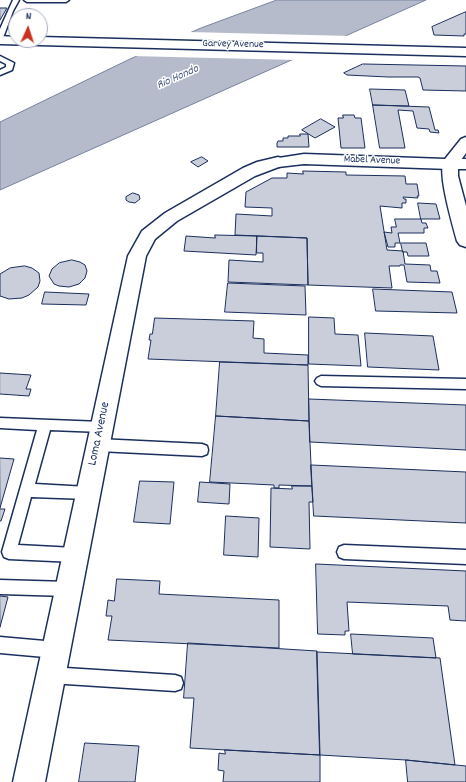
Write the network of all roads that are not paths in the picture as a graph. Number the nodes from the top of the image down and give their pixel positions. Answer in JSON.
{"nodes":[{"id":1,"x":16,"y":0,"type":"edge"},
{"id":2,"x":27,"y":0,"type":"edge"},
{"id":3,"x":66,"y":0,"type":"edge"},
{"id":4,"x":0,"y":39,"type":"edge"},
{"id":5,"x":466,"y":52,"type":"edge"},
{"id":6,"x":0,"y":58,"type":"edge"},
{"id":7,"x":0,"y":72,"type":"edge"},
{"id":8,"x":466,"y":142,"type":"edge"},
{"id":9,"x":278,"y":162,"type":"joint"},
{"id":10,"x":458,"y":164,"type":"edge"},
{"id":11,"x":466,"y":241,"type":"edge"},
{"id":12,"x":321,"y":381,"type":"dead end"},
{"id":13,"x":466,"y":384,"type":"edge"},
{"id":14,"x":0,"y":423,"type":"edge"},
{"id":15,"x":45,"y":425,"type":"junction"},
{"id":16,"x":100,"y":436,"type":"junction"},
{"id":17,"x":202,"y":450,"type":"dead end"},
{"id":18,"x":27,"y":490,"type":"junction"},
{"id":19,"x":88,"y":493,"type":"junction"},
{"id":20,"x":344,"y":552,"type":"dead end"},
{"id":21,"x":75,"y":555,"type":"junction"},
{"id":22,"x":466,"y":557,"type":"edge"},
{"id":23,"x":0,"y":586,"type":"edge"},
{"id":24,"x":68,"y":589,"type":"junction"},
{"id":25,"x":0,"y":645,"type":"edge"},
{"id":26,"x":56,"y":650,"type":"junction"},
{"id":27,"x":50,"y":675,"type":"junction"},
{"id":28,"x":175,"y":683,"type":"dead end"},
{"id":29,"x":29,"y":782,"type":"edge"}],
"edges":[{"from":1,"to":4,"type":"lane"},
{"from":2,"to":3,"type":"lane"},
{"from":4,"to":5,"type":"street","name":"Garvey Avenue"},
{"from":6,"to":7,"type":"lane"},
{"from":8,"to":10,"type":"street"},
{"from":9,"to":10,"type":"street","name":"Mabel Avenue"},
{"from":9,"to":16,"type":"street","name":"Loma Avenue"},
{"from":10,"to":11,"type":"street"},
{"from":12,"to":13,"type":"lane"},
{"from":14,"to":15,"type":"lane"},
{"from":15,"to":16,"type":"lane"},
{"from":15,"to":18,"type":"lane"},
{"from":16,"to":17,"type":"lane"},
{"from":16,"to":19,"type":"street","name":"Loma Avenue"},
{"from":18,"to":19,"type":"lane"},
{"from":18,"to":21,"type":"lane"},
{"from":19,"to":21,"type":"street","name":"Loma Avenue"},
{"from":20,"to":22,"type":"lane"},
{"from":21,"to":24,"type":"street","name":"Loma Avenue"},
{"from":23,"to":24,"type":"lane"},
{"from":24,"to":26,"type":"street","name":"Loma Avenue"},
{"from":25,"to":26,"type":"lane"},
{"from":26,"to":27,"type":"street","name":"Loma Avenue"},
{"from":27,"to":28,"type":"lane"},
{"from":27,"to":29,"type":"street","name":"Loma Avenue"}]}
